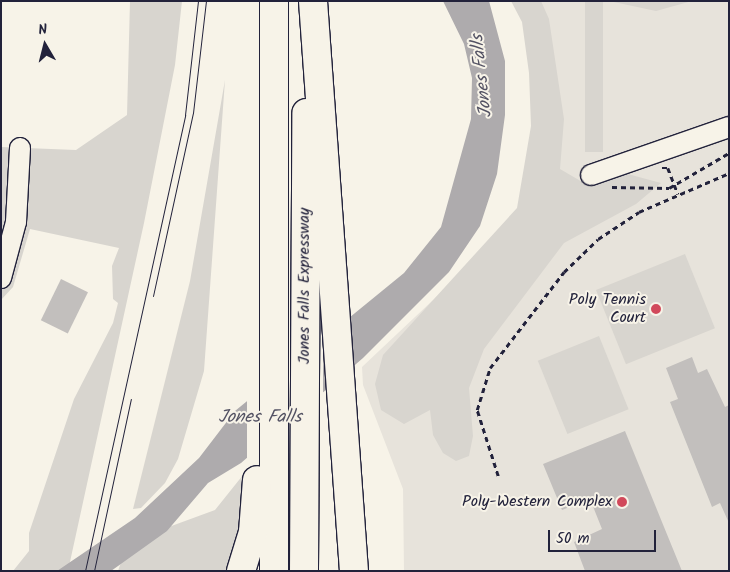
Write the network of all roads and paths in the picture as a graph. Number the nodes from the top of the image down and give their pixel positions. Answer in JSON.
{"nodes":[{"id":1,"x":274,"y":1,"type":"edge"},
{"id":2,"x":304,"y":1,"type":"edge"},
{"id":3,"x":313,"y":1,"type":"edge"},
{"id":4,"x":729,"y":127,"type":"edge"},
{"id":5,"x":20,"y":148,"type":"dead end"},
{"id":6,"x":729,"y":153,"type":"edge"},
{"id":7,"x":662,"y":168,"type":"dead end"},
{"id":8,"x":729,"y":173,"type":"edge"},
{"id":9,"x":591,"y":175,"type":"dead end"},
{"id":10,"x":675,"y":185,"type":"junction"},
{"id":11,"x":611,"y":186,"type":"dead end"},
{"id":12,"x":678,"y":194,"type":"junction"},
{"id":13,"x":1,"y":278,"type":"edge"},
{"id":14,"x":266,"y":473,"type":"junction"},
{"id":15,"x":498,"y":476,"type":"dead end"},
{"id":16,"x":242,"y":571,"type":"edge"},
{"id":17,"x":274,"y":571,"type":"edge"},
{"id":18,"x":304,"y":571,"type":"edge"},
{"id":19,"x":354,"y":571,"type":"edge"}],
"edges":[{"from":1,"to":14,"type":"highway","name":"Jones Falls Expressway"},
{"from":2,"to":18,"type":"highway","name":"Jones Falls Expressway"},
{"from":3,"to":19,"type":"highway"},
{"from":4,"to":9,"type":"lane"},
{"from":5,"to":13,"type":"lane"},
{"from":6,"to":10,"type":"path"},
{"from":7,"to":10,"type":"path"},
{"from":8,"to":12,"type":"path"},
{"from":10,"to":11,"type":"path"},
{"from":10,"to":12,"type":"path"},
{"from":12,"to":15,"type":"path"},
{"from":14,"to":16,"type":"highway"},
{"from":14,"to":17,"type":"highway","name":"Jones Falls Expressway"}]}
